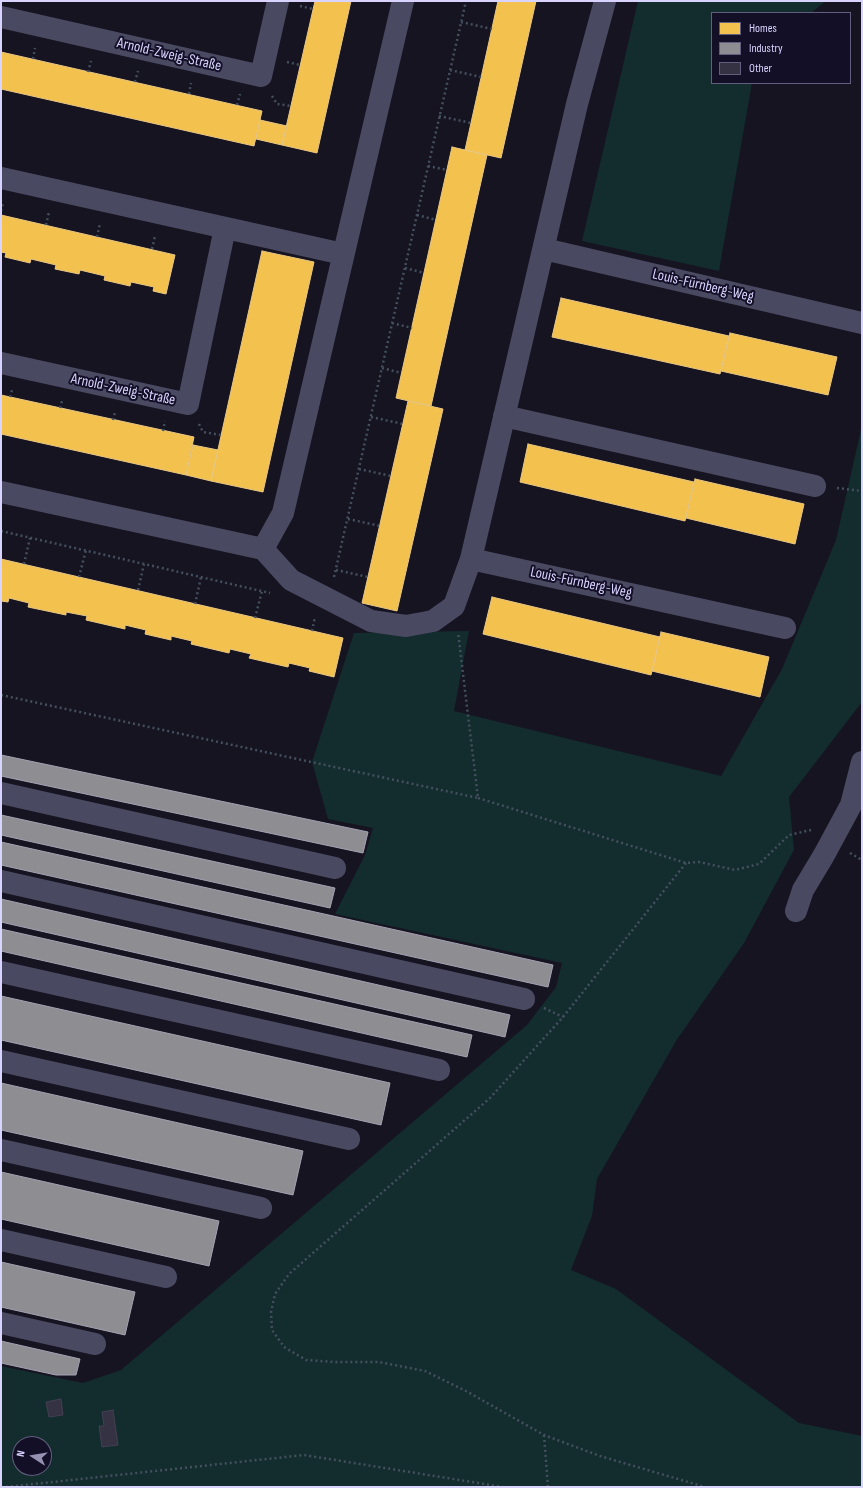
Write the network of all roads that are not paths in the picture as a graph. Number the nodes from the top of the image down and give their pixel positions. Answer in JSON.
{"nodes":[{"id":1,"x":278,"y":1,"type":"edge"},
{"id":2,"x":403,"y":1,"type":"edge"},
{"id":3,"x":605,"y":1,"type":"edge"},
{"id":4,"x":1,"y":17,"type":"edge"},
{"id":5,"x":1,"y":178,"type":"edge"},
{"id":6,"x":225,"y":228,"type":"junction"},
{"id":7,"x":544,"y":249,"type":"junction"},
{"id":8,"x":343,"y":254,"type":"junction"},
{"id":9,"x":862,"y":324,"type":"edge"},
{"id":10,"x":1,"y":363,"type":"edge"},
{"id":11,"x":504,"y":416,"type":"junction"},
{"id":12,"x":816,"y":486,"type":"dead end"},
{"id":13,"x":1,"y":492,"type":"edge"},
{"id":14,"x":264,"y":550,"type":"junction"},
{"id":15,"x":471,"y":559,"type":"junction"},
{"id":16,"x":784,"y":628,"type":"dead end"},
{"id":17,"x":862,"y":762,"type":"edge"},
{"id":18,"x":1,"y":793,"type":"edge"},
{"id":19,"x":335,"y":868,"type":"dead end"},
{"id":20,"x":1,"y":881,"type":"edge"},
{"id":21,"x":796,"y":911,"type":"dead end"},
{"id":22,"x":1,"y":972,"type":"edge"},
{"id":23,"x":524,"y":999,"type":"dead end"},
{"id":24,"x":1,"y":1061,"type":"edge"},
{"id":25,"x":439,"y":1070,"type":"dead end"},
{"id":26,"x":349,"y":1139,"type":"dead end"},
{"id":27,"x":1,"y":1150,"type":"edge"},
{"id":28,"x":261,"y":1208,"type":"dead end"},
{"id":29,"x":1,"y":1240,"type":"edge"},
{"id":30,"x":166,"y":1277,"type":"dead end"},
{"id":31,"x":1,"y":1323,"type":"edge"},
{"id":32,"x":95,"y":1344,"type":"dead end"}],
"edges":[{"from":1,"to":4,"type":"street","name":"Arnold-Zweig-Straße"},
{"from":2,"to":8,"type":"street"},
{"from":3,"to":7,"type":"street"},
{"from":5,"to":6,"type":"street"},
{"from":6,"to":8,"type":"street"},
{"from":6,"to":10,"type":"street","name":"Arnold-Zweig-Straße"},
{"from":7,"to":9,"type":"street","name":"Louis-Fürnberg-Weg"},
{"from":7,"to":11,"type":"street"},
{"from":8,"to":14,"type":"street"},
{"from":11,"to":12,"type":"street"},
{"from":11,"to":15,"type":"street"},
{"from":13,"to":14,"type":"street"},
{"from":14,"to":15,"type":"street"},
{"from":15,"to":16,"type":"street","name":"Louis-Fürnberg-Weg"},
{"from":17,"to":21,"type":"street"},
{"from":18,"to":19,"type":"street"},
{"from":20,"to":23,"type":"street"},
{"from":22,"to":25,"type":"street"},
{"from":24,"to":26,"type":"street"},
{"from":27,"to":28,"type":"street"},
{"from":29,"to":30,"type":"street"},
{"from":31,"to":32,"type":"street"}]}
